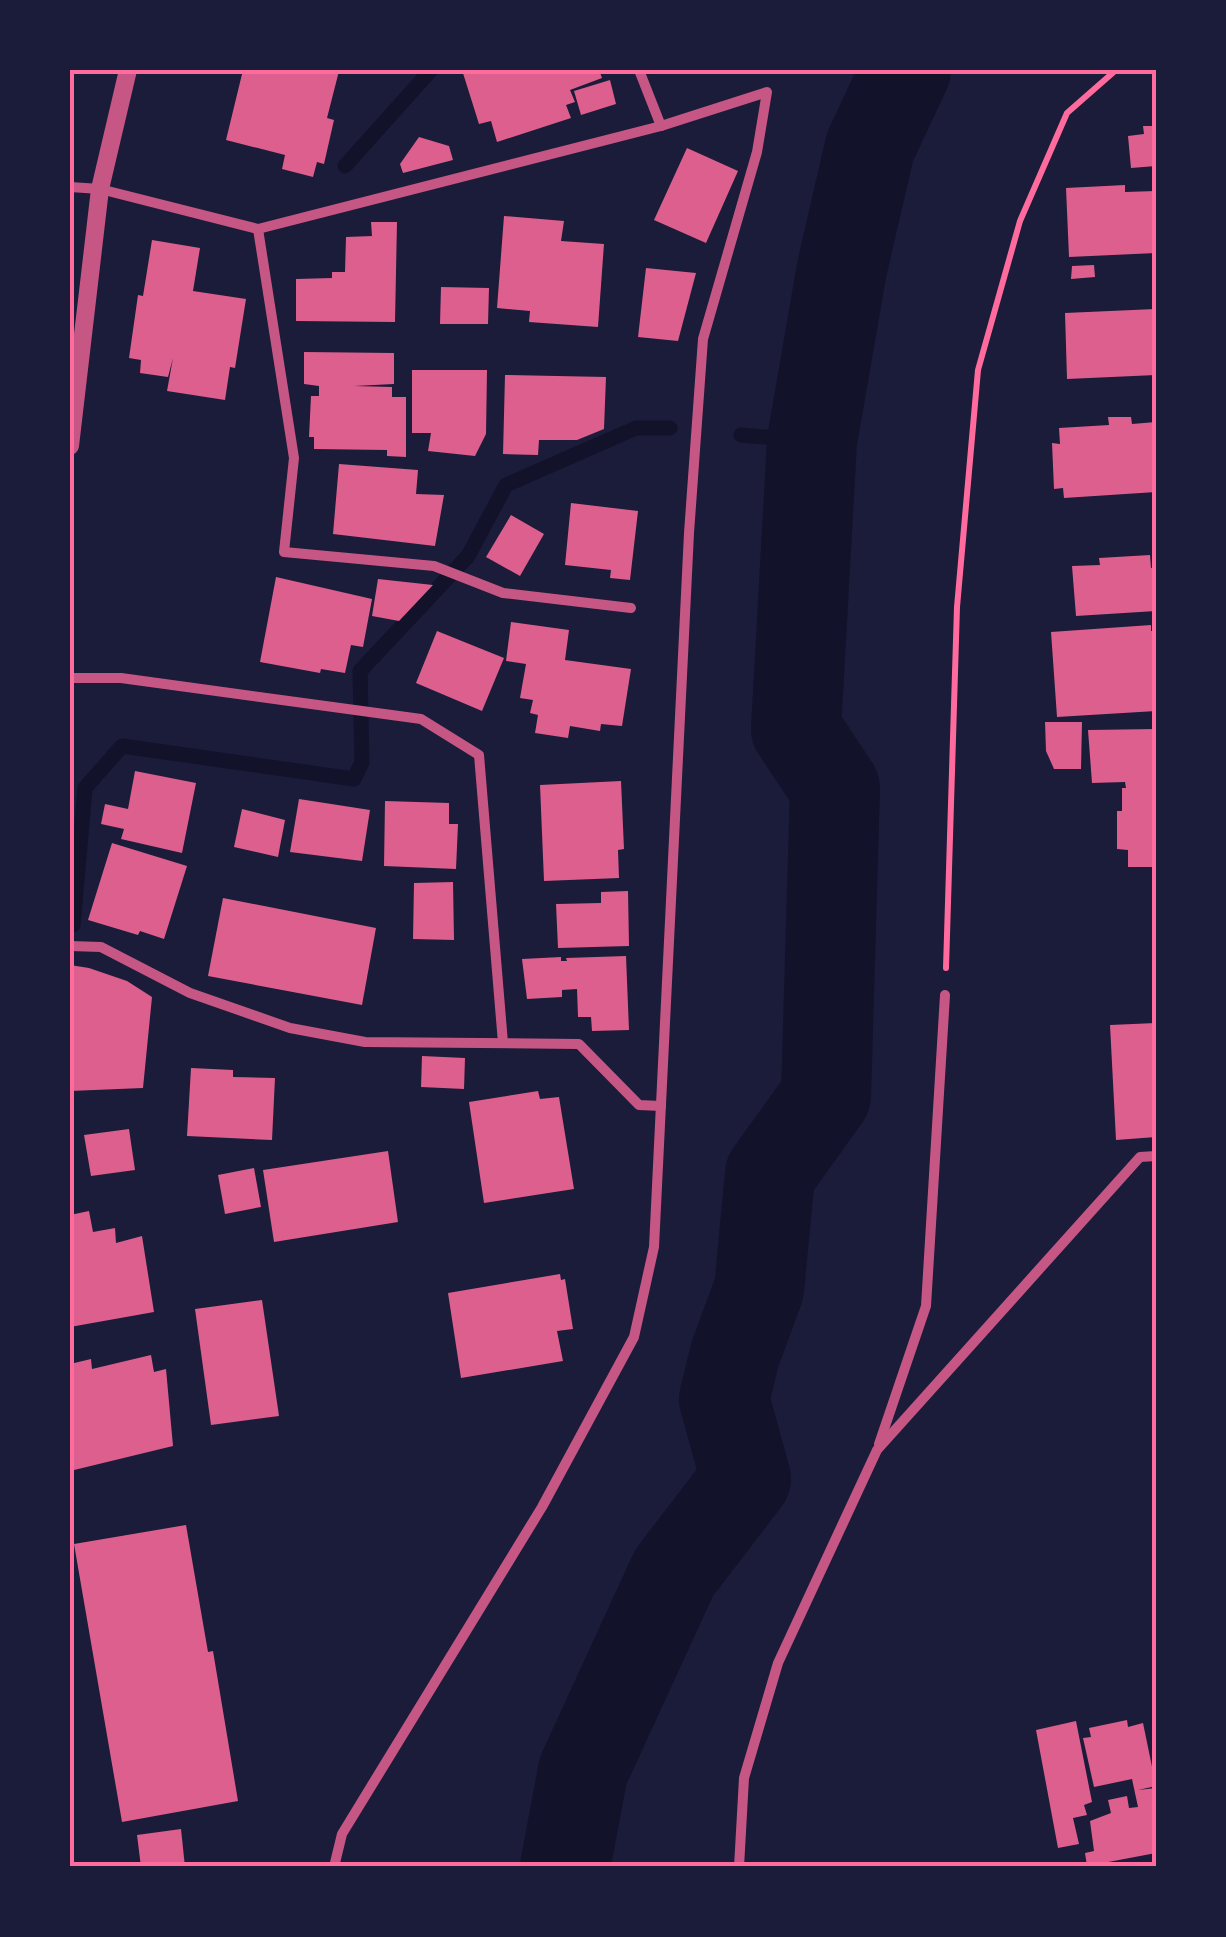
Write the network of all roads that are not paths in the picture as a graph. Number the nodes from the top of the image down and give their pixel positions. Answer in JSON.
{"nodes":[{"id":1,"x":128,"y":70,"type":"edge"},
{"id":2,"x":639,"y":70,"type":"edge"},
{"id":3,"x":661,"y":126,"type":"junction"},
{"id":4,"x":70,"y":187,"type":"edge"},
{"id":5,"x":100,"y":190,"type":"junction"},
{"id":6,"x":258,"y":230,"type":"junction"},
{"id":7,"x":70,"y":446,"type":"edge"},
{"id":8,"x":631,"y":608,"type":"dead end"},
{"id":9,"x":70,"y":678,"type":"edge"},
{"id":10,"x":70,"y":946,"type":"edge"},
{"id":11,"x":946,"y":994,"type":"road end"},
{"id":12,"x":503,"y":1043,"type":"junction"},
{"id":13,"x":660,"y":1106,"type":"junction"},
{"id":14,"x":1156,"y":1156,"type":"edge"},
{"id":15,"x":878,"y":1450,"type":"junction"},
{"id":16,"x":334,"y":1867,"type":"edge"},
{"id":17,"x":739,"y":1867,"type":"edge"}],
"edges":[{"from":1,"to":5,"type":"street"},
{"from":2,"to":3,"type":"street"},
{"from":3,"to":6,"type":"street"},
{"from":3,"to":13,"type":"street"},
{"from":4,"to":5,"type":"street"},
{"from":5,"to":6,"type":"street"},
{"from":5,"to":7,"type":"street"},
{"from":6,"to":8,"type":"street"},
{"from":9,"to":12,"type":"street"},
{"from":10,"to":12,"type":"street"},
{"from":11,"to":15,"type":"street"},
{"from":12,"to":13,"type":"street"},
{"from":13,"to":16,"type":"street"},
{"from":14,"to":15,"type":"street"},
{"from":15,"to":17,"type":"street"}]}
